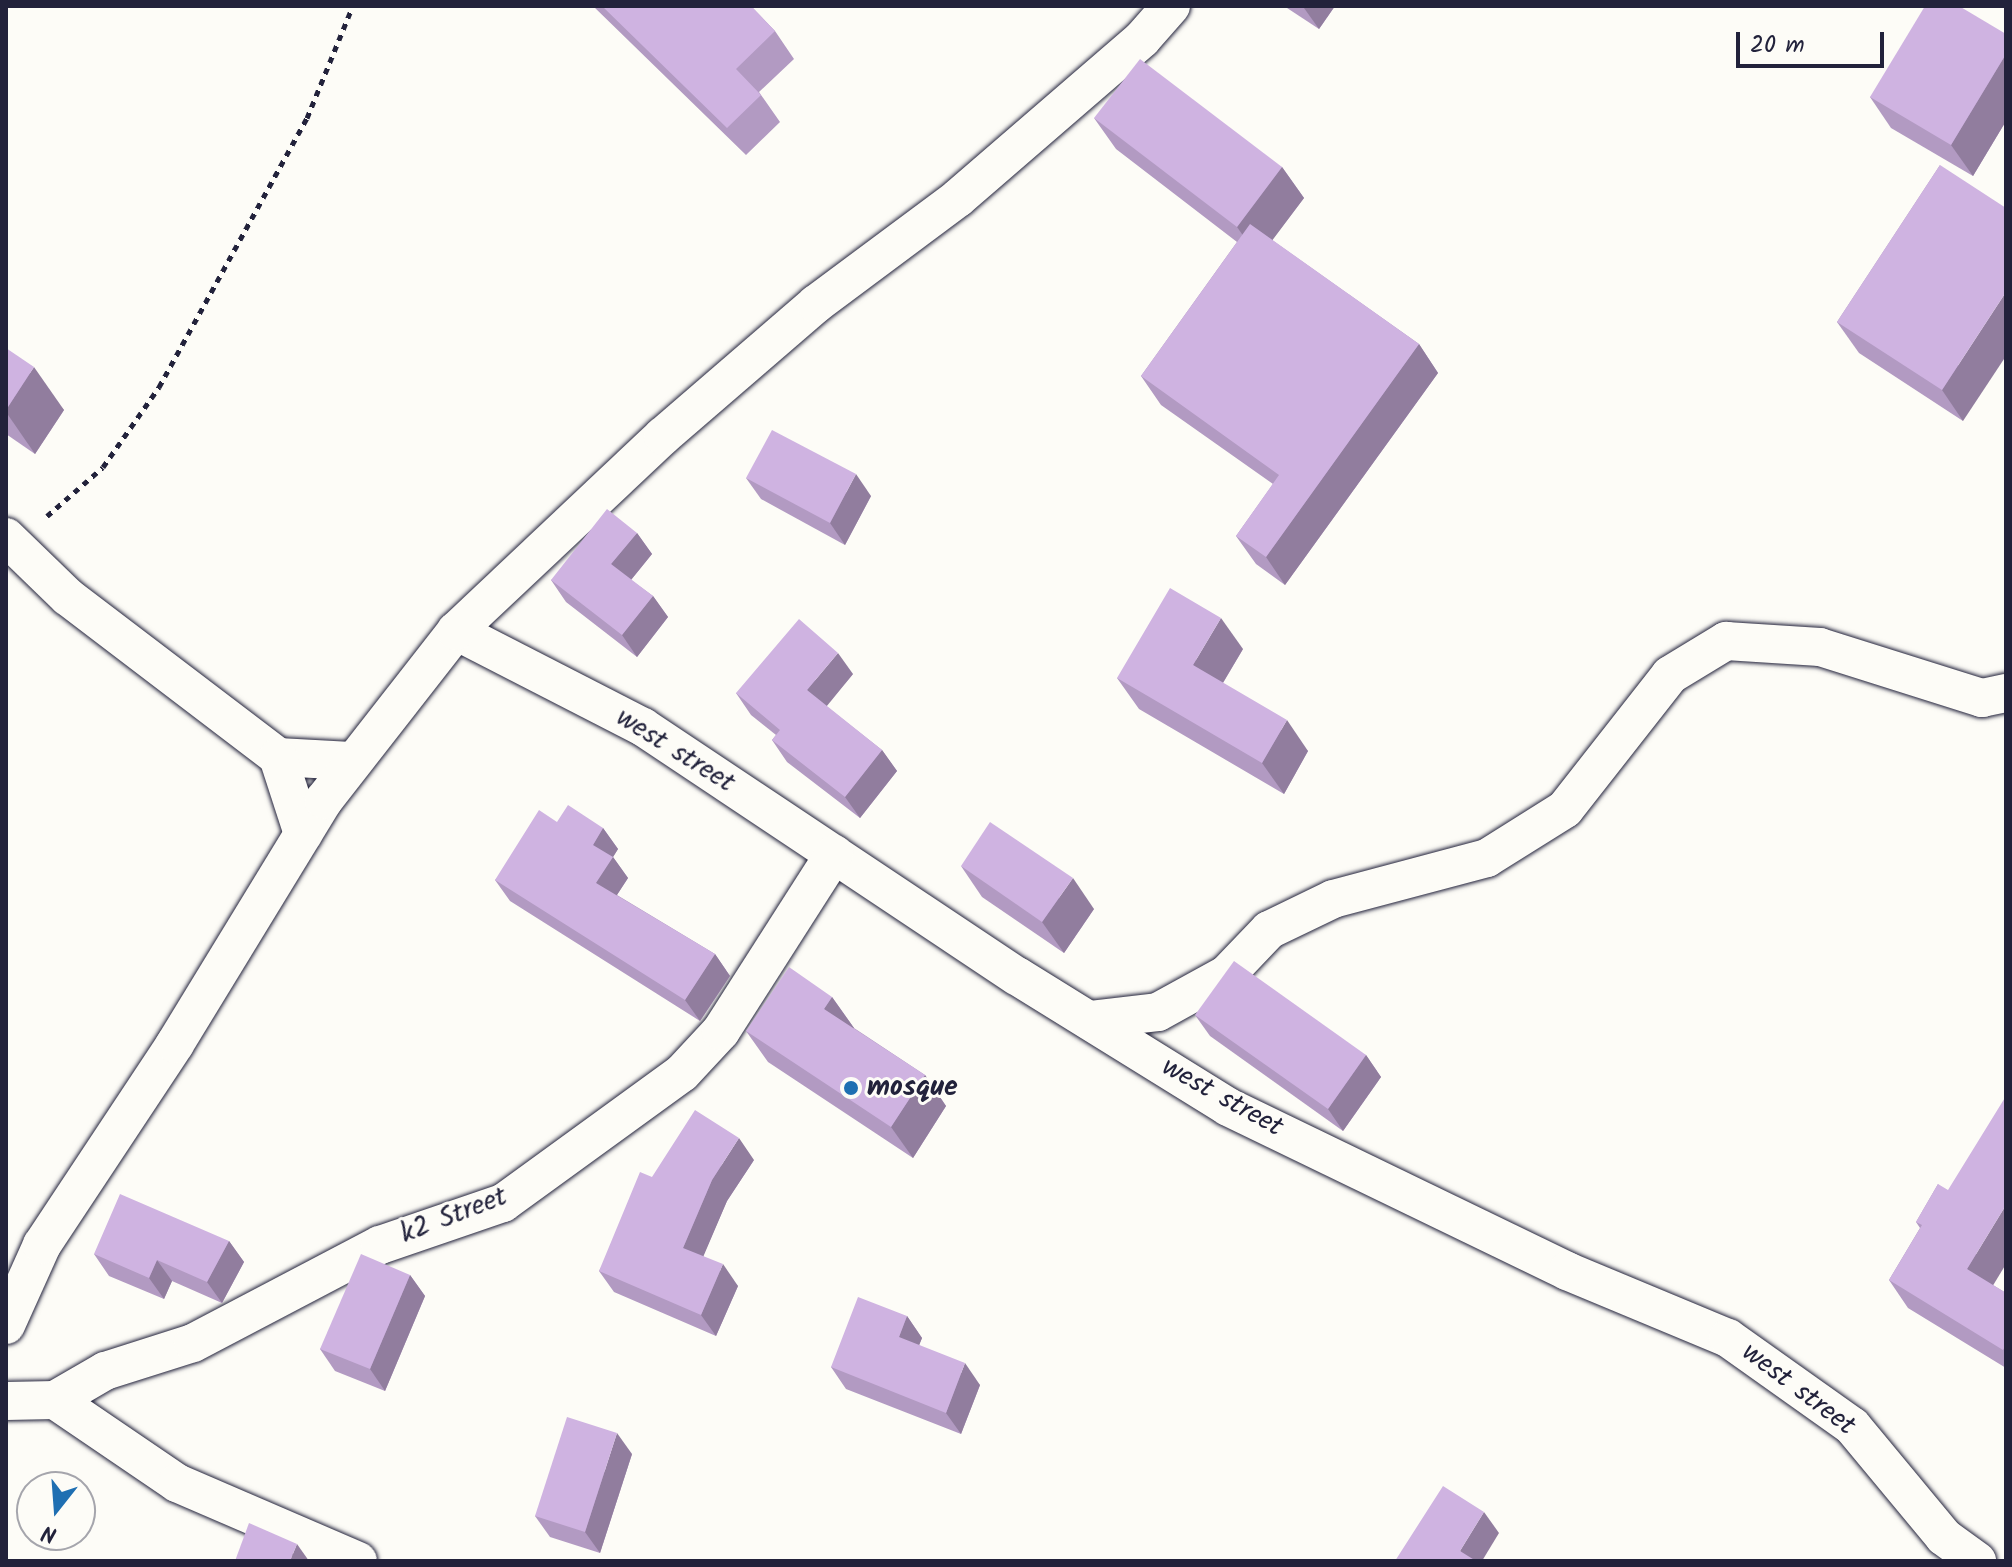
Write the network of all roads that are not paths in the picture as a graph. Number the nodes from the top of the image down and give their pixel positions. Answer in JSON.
{"nodes":[{"id":1,"x":1171,"y":6,"type":"edge"},
{"id":2,"x":12,"y":542,"type":"edge"},
{"id":3,"x":456,"y":631,"type":"junction"},
{"id":4,"x":2006,"y":693,"type":"edge"},
{"id":5,"x":278,"y":757,"type":"junction"},
{"id":6,"x":351,"y":761,"type":"junction"},
{"id":7,"x":303,"y":834,"type":"junction"},
{"id":8,"x":834,"y":854,"type":"junction"},
{"id":9,"x":1089,"y":1020,"type":"junction"},
{"id":10,"x":6,"y":1325,"type":"edge"},
{"id":11,"x":55,"y":1400,"type":"junction"},
{"id":12,"x":6,"y":1401,"type":"edge"},
{"id":13,"x":358,"y":1561,"type":"edge"},
{"id":14,"x":1977,"y":1561,"type":"edge"}],
"edges":[{"from":1,"to":3,"type":"street"},
{"from":2,"to":5,"type":"street"},
{"from":3,"to":6,"type":"street"},
{"from":3,"to":8,"type":"street","name":"west street"},
{"from":4,"to":9,"type":"street"},
{"from":5,"to":6,"type":"street"},
{"from":5,"to":7,"type":"street"},
{"from":6,"to":7,"type":"street"},
{"from":7,"to":10,"type":"street"},
{"from":8,"to":9,"type":"street","name":"west street"},
{"from":8,"to":11,"type":"street","name":"k2 Street"},
{"from":9,"to":14,"type":"street","name":"west street"},
{"from":11,"to":12,"type":"street","name":"k2 Street"},
{"from":11,"to":13,"type":"street"}]}
